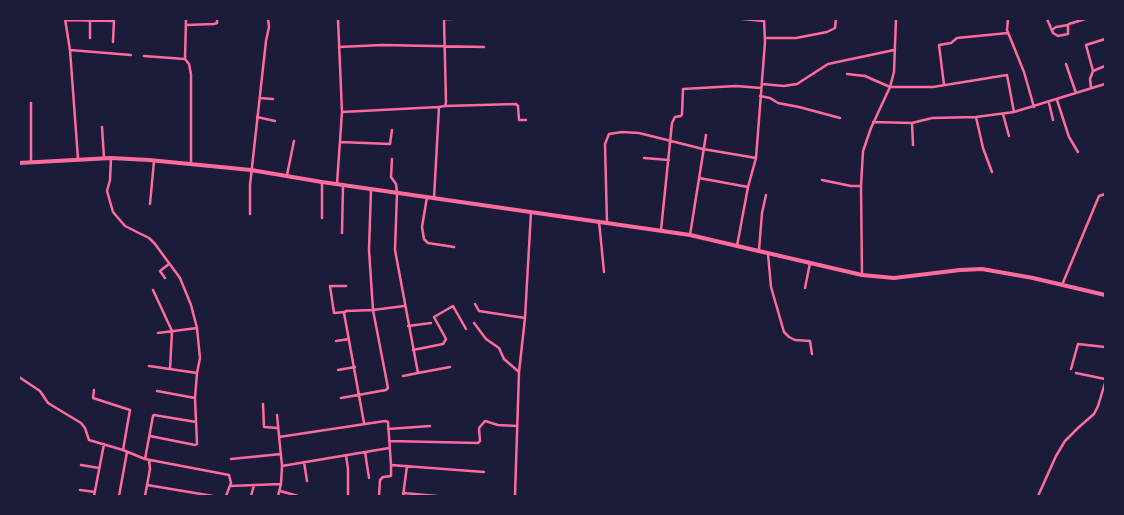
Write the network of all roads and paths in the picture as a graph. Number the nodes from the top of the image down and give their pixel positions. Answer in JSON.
{"nodes":[{"id":1,"x":186,"y":19,"type":"edge"},
{"id":2,"x":217,"y":19,"type":"edge"},
{"id":3,"x":268,"y":19,"type":"edge"},
{"id":4,"x":338,"y":19,"type":"edge"},
{"id":5,"x":444,"y":19,"type":"edge"},
{"id":6,"x":452,"y":19,"type":"edge"},
{"id":7,"x":744,"y":19,"type":"edge"},
{"id":8,"x":836,"y":19,"type":"edge"},
{"id":9,"x":896,"y":19,"type":"edge"},
{"id":10,"x":1008,"y":19,"type":"edge"},
{"id":11,"x":1047,"y":19,"type":"edge"},
{"id":12,"x":1085,"y":19,"type":"edge"},
{"id":13,"x":65,"y":20,"type":"edge"},
{"id":14,"x":90,"y":20,"type":"edge"},
{"id":15,"x":114,"y":20,"type":"edge"},
{"id":16,"x":764,"y":20,"type":"edge"},
{"id":17,"x":186,"y":25,"type":"junction"},
{"id":18,"x":1068,"y":25,"type":"junction"},
{"id":19,"x":1052,"y":30,"type":"junction"},
{"id":20,"x":1008,"y":33,"type":"junction"},
{"id":21,"x":90,"y":38,"type":"dead end"},
{"id":22,"x":765,"y":38,"type":"junction"},
{"id":23,"x":1105,"y":39,"type":"edge"},
{"id":24,"x":113,"y":42,"type":"dead end"},
{"id":25,"x":445,"y":46,"type":"junction"},
{"id":26,"x":339,"y":47,"type":"junction"},
{"id":27,"x":484,"y":47,"type":"dead end"},
{"id":28,"x":70,"y":50,"type":"junction"},
{"id":29,"x":894,"y":50,"type":"junction"},
{"id":30,"x":130,"y":55,"type":"dead end"},
{"id":31,"x":144,"y":56,"type":"dead end"},
{"id":32,"x":186,"y":59,"type":"junction"},
{"id":33,"x":1066,"y":64,"type":"dead end"},
{"id":34,"x":1105,"y":66,"type":"edge"},
{"id":35,"x":1094,"y":71,"type":"junction"},
{"id":36,"x":847,"y":74,"type":"dead end"},
{"id":37,"x":762,"y":84,"type":"junction"},
{"id":38,"x":1105,"y":84,"type":"edge"},
{"id":39,"x":944,"y":85,"type":"junction"},
{"id":40,"x":890,"y":86,"type":"junction"},
{"id":41,"x":761,"y":88,"type":"junction"},
{"id":42,"x":1092,"y":88,"type":"junction"},
{"id":43,"x":1076,"y":93,"type":"junction"},
{"id":44,"x":760,"y":96,"type":"junction"},
{"id":45,"x":260,"y":98,"type":"junction"},
{"id":46,"x":273,"y":99,"type":"dead end"},
{"id":47,"x":1058,"y":100,"type":"junction"},
{"id":48,"x":31,"y":103,"type":"dead end"},
{"id":49,"x":1049,"y":103,"type":"junction"},
{"id":50,"x":445,"y":106,"type":"junction"},
{"id":51,"x":1034,"y":107,"type":"junction"},
{"id":52,"x":439,"y":108,"type":"junction"},
{"id":53,"x":342,"y":112,"type":"junction"},
{"id":54,"x":1014,"y":112,"type":"junction"},
{"id":55,"x":1003,"y":114,"type":"junction"},
{"id":56,"x":257,"y":117,"type":"junction"},
{"id":57,"x":976,"y":117,"type":"junction"},
{"id":58,"x":840,"y":118,"type":"dead end"},
{"id":59,"x":526,"y":120,"type":"dead end"},
{"id":60,"x":1053,"y":120,"type":"dead end"},
{"id":61,"x":275,"y":121,"type":"dead end"},
{"id":62,"x":873,"y":122,"type":"junction"},
{"id":63,"x":912,"y":122,"type":"junction"},
{"id":64,"x":102,"y":126,"type":"dead end"},
{"id":65,"x":392,"y":130,"type":"dead end"},
{"id":66,"x":706,"y":135,"type":"dead end"},
{"id":67,"x":1009,"y":136,"type":"dead end"},
{"id":68,"x":294,"y":141,"type":"dead end"},
{"id":69,"x":671,"y":141,"type":"junction"},
{"id":70,"x":340,"y":142,"type":"junction"},
{"id":71,"x":913,"y":146,"type":"dead end"},
{"id":72,"x":703,"y":149,"type":"junction"},
{"id":73,"x":1078,"y":152,"type":"dead end"},
{"id":74,"x":104,"y":158,"type":"junction"},
{"id":75,"x":110,"y":158,"type":"junction"},
{"id":76,"x":644,"y":158,"type":"dead end"},
{"id":77,"x":756,"y":158,"type":"junction"},
{"id":78,"x":78,"y":159,"type":"junction"},
{"id":79,"x":392,"y":159,"type":"dead end"},
{"id":80,"x":669,"y":160,"type":"junction"},
{"id":81,"x":154,"y":161,"type":"junction"},
{"id":82,"x":19,"y":162,"type":"edge"},
{"id":83,"x":31,"y":162,"type":"junction"},
{"id":84,"x":191,"y":164,"type":"junction"},
{"id":85,"x":251,"y":170,"type":"junction"},
{"id":86,"x":992,"y":172,"type":"dead end"},
{"id":87,"x":287,"y":175,"type":"junction"},
{"id":88,"x":699,"y":178,"type":"junction"},
{"id":89,"x":822,"y":180,"type":"dead end"},
{"id":90,"x":322,"y":182,"type":"junction"},
{"id":91,"x":337,"y":184,"type":"junction"},
{"id":92,"x":343,"y":185,"type":"junction"},
{"id":93,"x":861,"y":186,"type":"junction"},
{"id":94,"x":748,"y":187,"type":"junction"},
{"id":95,"x":371,"y":189,"type":"junction"},
{"id":96,"x":396,"y":192,"type":"junction"},
{"id":97,"x":1105,"y":194,"type":"edge"},
{"id":98,"x":766,"y":195,"type":"dead end"},
{"id":99,"x":426,"y":197,"type":"junction"},
{"id":100,"x":434,"y":198,"type":"junction"},
{"id":101,"x":150,"y":204,"type":"dead end"},
{"id":102,"x":531,"y":212,"type":"junction"},
{"id":103,"x":250,"y":214,"type":"dead end"},
{"id":104,"x":322,"y":218,"type":"dead end"},
{"id":105,"x":599,"y":221,"type":"junction"},
{"id":106,"x":607,"y":223,"type":"junction"},
{"id":107,"x":661,"y":230,"type":"junction"},
{"id":108,"x":342,"y":233,"type":"dead end"},
{"id":109,"x":690,"y":235,"type":"junction"},
{"id":110,"x":454,"y":246,"type":"dead end"},
{"id":111,"x":737,"y":246,"type":"junction"},
{"id":112,"x":759,"y":250,"type":"junction"},
{"id":113,"x":768,"y":252,"type":"junction"},
{"id":114,"x":810,"y":263,"type":"junction"},
{"id":115,"x":169,"y":264,"type":"junction"},
{"id":116,"x":604,"y":272,"type":"dead end"},
{"id":117,"x":862,"y":275,"type":"junction"},
{"id":118,"x":165,"y":278,"type":"dead end"},
{"id":119,"x":1062,"y":285,"type":"junction"},
{"id":120,"x":346,"y":286,"type":"dead end"},
{"id":121,"x":805,"y":288,"type":"dead end"},
{"id":122,"x":153,"y":290,"type":"dead end"},
{"id":123,"x":1105,"y":295,"type":"edge"},
{"id":124,"x":475,"y":304,"type":"dead end"},
{"id":125,"x":404,"y":306,"type":"junction"},
{"id":126,"x":373,"y":310,"type":"junction"},
{"id":127,"x":345,"y":312,"type":"junction"},
{"id":128,"x":525,"y":318,"type":"junction"},
{"id":129,"x":431,"y":323,"type":"dead end"},
{"id":130,"x":474,"y":323,"type":"dead end"},
{"id":131,"x":408,"y":326,"type":"junction"},
{"id":132,"x":197,"y":328,"type":"junction"},
{"id":133,"x":466,"y":329,"type":"dead end"},
{"id":134,"x":172,"y":331,"type":"junction"},
{"id":135,"x":158,"y":333,"type":"dead end"},
{"id":136,"x":349,"y":339,"type":"junction"},
{"id":137,"x":336,"y":341,"type":"dead end"},
{"id":138,"x":1105,"y":347,"type":"edge"},
{"id":139,"x":413,"y":350,"type":"junction"},
{"id":140,"x":812,"y":354,"type":"dead end"},
{"id":141,"x":149,"y":366,"type":"dead end"},
{"id":142,"x":355,"y":367,"type":"junction"},
{"id":143,"x":450,"y":367,"type":"dead end"},
{"id":144,"x":170,"y":369,"type":"junction"},
{"id":145,"x":1071,"y":369,"type":"dead end"},
{"id":146,"x":338,"y":370,"type":"dead end"},
{"id":147,"x":519,"y":372,"type":"junction"},
{"id":148,"x":197,"y":373,"type":"junction"},
{"id":149,"x":418,"y":373,"type":"junction"},
{"id":150,"x":1076,"y":373,"type":"dead end"},
{"id":151,"x":403,"y":376,"type":"dead end"},
{"id":152,"x":19,"y":377,"type":"edge"},
{"id":153,"x":1105,"y":381,"type":"edge"},
{"id":154,"x":94,"y":390,"type":"dead end"},
{"id":155,"x":158,"y":391,"type":"dead end"},
{"id":156,"x":360,"y":395,"type":"junction"},
{"id":157,"x":1104,"y":395,"type":"edge"},
{"id":158,"x":195,"y":398,"type":"junction"},
{"id":159,"x":341,"y":398,"type":"dead end"},
{"id":160,"x":263,"y":404,"type":"dead end"},
{"id":161,"x":277,"y":415,"type":"dead end"},
{"id":162,"x":196,"y":422,"type":"junction"},
{"id":163,"x":364,"y":423,"type":"junction"},
{"id":164,"x":430,"y":426,"type":"dead end"},
{"id":165,"x":517,"y":426,"type":"junction"},
{"id":166,"x":278,"y":428,"type":"junction"},
{"id":167,"x":388,"y":429,"type":"junction"},
{"id":168,"x":150,"y":436,"type":"junction"},
{"id":169,"x":280,"y":438,"type":"junction"},
{"id":170,"x":390,"y":441,"type":"junction"},
{"id":171,"x":104,"y":444,"type":"junction"},
{"id":172,"x":390,"y":448,"type":"junction"},
{"id":173,"x":125,"y":451,"type":"junction"},
{"id":174,"x":365,"y":452,"type":"junction"},
{"id":175,"x":281,"y":454,"type":"junction"},
{"id":176,"x":345,"y":455,"type":"junction"},
{"id":177,"x":147,"y":459,"type":"junction"},
{"id":178,"x":231,"y":459,"type":"dead end"},
{"id":179,"x":304,"y":462,"type":"junction"},
{"id":180,"x":391,"y":464,"type":"junction"},
{"id":181,"x":81,"y":465,"type":"dead end"},
{"id":182,"x":282,"y":466,"type":"junction"},
{"id":183,"x":407,"y":466,"type":"junction"},
{"id":184,"x":100,"y":468,"type":"junction"},
{"id":185,"x":484,"y":472,"type":"dead end"},
{"id":186,"x":369,"y":478,"type":"dead end"},
{"id":187,"x":307,"y":481,"type":"dead end"},
{"id":188,"x":281,"y":484,"type":"junction"},
{"id":189,"x":146,"y":485,"type":"junction"},
{"id":190,"x":254,"y":485,"type":"junction"},
{"id":191,"x":230,"y":486,"type":"junction"},
{"id":192,"x":80,"y":490,"type":"dead end"},
{"id":193,"x":280,"y":491,"type":"junction"},
{"id":194,"x":95,"y":494,"type":"edge"},
{"id":195,"x":403,"y":494,"type":"edge"},
{"id":196,"x":119,"y":496,"type":"edge"},
{"id":197,"x":145,"y":496,"type":"edge"},
{"id":198,"x":213,"y":496,"type":"edge"},
{"id":199,"x":226,"y":496,"type":"edge"},
{"id":200,"x":251,"y":496,"type":"edge"},
{"id":201,"x":278,"y":496,"type":"edge"},
{"id":202,"x":298,"y":496,"type":"edge"},
{"id":203,"x":348,"y":496,"type":"edge"},
{"id":204,"x":379,"y":496,"type":"edge"},
{"id":205,"x":437,"y":496,"type":"edge"},
{"id":206,"x":515,"y":496,"type":"edge"},
{"id":207,"x":1038,"y":496,"type":"edge"}],
"edges":[{"from":1,"to":17,"type":"street"},
{"from":2,"to":17,"type":"street"},
{"from":3,"to":45,"type":"street"},
{"from":4,"to":26,"type":"street"},
{"from":5,"to":6,"type":"street"},
{"from":5,"to":25,"type":"street"},
{"from":7,"to":16,"type":"street"},
{"from":8,"to":22,"type":"street"},
{"from":9,"to":29,"type":"street"},
{"from":10,"to":20,"type":"street"},
{"from":11,"to":19,"type":"street"},
{"from":12,"to":18,"type":"street"},
{"from":13,"to":14,"type":"street"},
{"from":13,"to":28,"type":"street"},
{"from":14,"to":15,"type":"street"},
{"from":14,"to":21,"type":"street"},
{"from":15,"to":24,"type":"street"},
{"from":16,"to":22,"type":"street"},
{"from":17,"to":32,"type":"street"},
{"from":18,"to":19,"type":"street"},
{"from":18,"to":19,"type":"street"},
{"from":20,"to":39,"type":"street"},
{"from":20,"to":51,"type":"street"},
{"from":22,"to":37,"type":"street"},
{"from":23,"to":35,"type":"street"},
{"from":25,"to":26,"type":"street"},
{"from":25,"to":27,"type":"street"},
{"from":25,"to":50,"type":"street"},
{"from":26,"to":53,"type":"street"},
{"from":28,"to":30,"type":"street"},
{"from":28,"to":78,"type":"street"},
{"from":29,"to":37,"type":"street"},
{"from":29,"to":40,"type":"street"},
{"from":31,"to":32,"type":"street"},
{"from":32,"to":84,"type":"street"},
{"from":33,"to":43,"type":"street"},
{"from":34,"to":35,"type":"street"},
{"from":35,"to":42,"type":"street"},
{"from":36,"to":40,"type":"street"},
{"from":37,"to":41,"type":"street"},
{"from":38,"to":42,"type":"street"},
{"from":39,"to":40,"type":"street"},
{"from":39,"to":54,"type":"street"},
{"from":40,"to":62,"type":"street"},
{"from":41,"to":44,"type":"street"},
{"from":41,"to":69,"type":"street"},
{"from":42,"to":43,"type":"street"},
{"from":43,"to":47,"type":"street"},
{"from":44,"to":58,"type":"street"},
{"from":44,"to":77,"type":"street"},
{"from":45,"to":46,"type":"street"},
{"from":45,"to":56,"type":"street"},
{"from":47,"to":49,"type":"street"},
{"from":47,"to":73,"type":"street"},
{"from":48,"to":83,"type":"street"},
{"from":49,"to":51,"type":"street"},
{"from":49,"to":60,"type":"street"},
{"from":50,"to":52,"type":"street"},
{"from":50,"to":59,"type":"street"},
{"from":51,"to":54,"type":"street"},
{"from":52,"to":53,"type":"street"},
{"from":52,"to":100,"type":"street"},
{"from":53,"to":70,"type":"street"},
{"from":54,"to":55,"type":"street"},
{"from":55,"to":57,"type":"street"},
{"from":55,"to":67,"type":"street"},
{"from":56,"to":61,"type":"street"},
{"from":56,"to":85,"type":"street"},
{"from":57,"to":63,"type":"street"},
{"from":57,"to":86,"type":"street"},
{"from":62,"to":63,"type":"street"},
{"from":62,"to":93,"type":"street"},
{"from":63,"to":71,"type":"street"},
{"from":64,"to":74,"type":"street"},
{"from":65,"to":70,"type":"street"},
{"from":66,"to":72,"type":"street"},
{"from":68,"to":87,"type":"street"},
{"from":69,"to":72,"type":"street"},
{"from":69,"to":80,"type":"street"},
{"from":69,"to":106,"type":"street"},
{"from":70,"to":91,"type":"street"},
{"from":72,"to":77,"type":"street"},
{"from":72,"to":88,"type":"street"},
{"from":74,"to":75,"type":"main road"},
{"from":74,"to":78,"type":"main road"},
{"from":75,"to":81,"type":"main road"},
{"from":75,"to":115,"type":"street"},
{"from":76,"to":80,"type":"street"},
{"from":77,"to":94,"type":"street"},
{"from":78,"to":83,"type":"main road"},
{"from":79,"to":96,"type":"street"},
{"from":80,"to":107,"type":"street"},
{"from":81,"to":84,"type":"main road"},
{"from":81,"to":101,"type":"street"},
{"from":82,"to":83,"type":"main road"},
{"from":84,"to":85,"type":"main road"},
{"from":85,"to":87,"type":"main road"},
{"from":85,"to":103,"type":"street"},
{"from":87,"to":90,"type":"main road"},
{"from":88,"to":94,"type":"street"},
{"from":88,"to":109,"type":"street"},
{"from":89,"to":93,"type":"street"},
{"from":90,"to":91,"type":"main road"},
{"from":90,"to":104,"type":"street"},
{"from":91,"to":92,"type":"main road"},
{"from":92,"to":95,"type":"main road"},
{"from":92,"to":108,"type":"street"},
{"from":93,"to":117,"type":"street"},
{"from":94,"to":111,"type":"street"},
{"from":95,"to":96,"type":"main road"},
{"from":95,"to":126,"type":"street"},
{"from":96,"to":99,"type":"main road"},
{"from":96,"to":125,"type":"street"},
{"from":97,"to":119,"type":"street"},
{"from":98,"to":112,"type":"street"},
{"from":99,"to":100,"type":"main road"},
{"from":99,"to":110,"type":"street"},
{"from":100,"to":102,"type":"main road"},
{"from":102,"to":105,"type":"main road"},
{"from":102,"to":128,"type":"street"},
{"from":105,"to":106,"type":"main road"},
{"from":105,"to":116,"type":"street"},
{"from":106,"to":107,"type":"main road"},
{"from":107,"to":109,"type":"main road"},
{"from":109,"to":111,"type":"main road"},
{"from":111,"to":112,"type":"main road"},
{"from":112,"to":113,"type":"main road"},
{"from":113,"to":114,"type":"main road"},
{"from":113,"to":140,"type":"street"},
{"from":114,"to":117,"type":"main road"},
{"from":114,"to":121,"type":"street"},
{"from":115,"to":118,"type":"street"},
{"from":115,"to":132,"type":"street"},
{"from":117,"to":119,"type":"main road"},
{"from":119,"to":123,"type":"main road"},
{"from":120,"to":127,"type":"street"},
{"from":122,"to":134,"type":"street"},
{"from":124,"to":128,"type":"street"},
{"from":125,"to":126,"type":"street"},
{"from":125,"to":131,"type":"street"},
{"from":126,"to":127,"type":"street"},
{"from":126,"to":156,"type":"street"},
{"from":127,"to":136,"type":"street"},
{"from":128,"to":147,"type":"street"},
{"from":129,"to":131,"type":"street"},
{"from":130,"to":147,"type":"street"},
{"from":131,"to":139,"type":"street"},
{"from":132,"to":134,"type":"street"},
{"from":132,"to":148,"type":"street"},
{"from":133,"to":139,"type":"street"},
{"from":134,"to":135,"type":"street"},
{"from":134,"to":144,"type":"street"},
{"from":136,"to":137,"type":"street"},
{"from":136,"to":142,"type":"street"},
{"from":138,"to":145,"type":"street"},
{"from":139,"to":149,"type":"street"},
{"from":141,"to":144,"type":"street"},
{"from":142,"to":146,"type":"street"},
{"from":142,"to":156,"type":"street"},
{"from":143,"to":149,"type":"street"},
{"from":144,"to":148,"type":"street"},
{"from":147,"to":165,"type":"street"},
{"from":148,"to":158,"type":"street"},
{"from":149,"to":151,"type":"street"},
{"from":150,"to":153,"type":"street"},
{"from":152,"to":171,"type":"street"},
{"from":153,"to":157,"type":"street"},
{"from":154,"to":173,"type":"street"},
{"from":155,"to":158,"type":"street"},
{"from":156,"to":159,"type":"street"},
{"from":156,"to":163,"type":"street"},
{"from":157,"to":207,"type":"street"},
{"from":158,"to":162,"type":"street"},
{"from":160,"to":166,"type":"street"},
{"from":161,"to":166,"type":"street"},
{"from":162,"to":168,"type":"street"},
{"from":162,"to":168,"type":"street"},
{"from":163,"to":167,"type":"street"},
{"from":163,"to":169,"type":"street"},
{"from":164,"to":167,"type":"street"},
{"from":165,"to":170,"type":"street"},
{"from":165,"to":206,"type":"street"},
{"from":166,"to":169,"type":"street"},
{"from":167,"to":170,"type":"street"},
{"from":168,"to":177,"type":"street"},
{"from":169,"to":175,"type":"street"},
{"from":170,"to":172,"type":"street"},
{"from":171,"to":173,"type":"street"},
{"from":171,"to":184,"type":"street"},
{"from":172,"to":174,"type":"street"},
{"from":172,"to":180,"type":"street"},
{"from":173,"to":177,"type":"street"},
{"from":173,"to":196,"type":"street"},
{"from":174,"to":176,"type":"street"},
{"from":174,"to":186,"type":"street"},
{"from":175,"to":178,"type":"street"},
{"from":175,"to":182,"type":"street"},
{"from":176,"to":179,"type":"street"},
{"from":176,"to":203,"type":"street"},
{"from":177,"to":189,"type":"street"},
{"from":177,"to":191,"type":"street"},
{"from":179,"to":182,"type":"street"},
{"from":179,"to":187,"type":"street"},
{"from":180,"to":183,"type":"street"},
{"from":180,"to":204,"type":"street"},
{"from":181,"to":184,"type":"street"},
{"from":182,"to":188,"type":"street"},
{"from":183,"to":185,"type":"street"},
{"from":183,"to":195,"type":"street"},
{"from":184,"to":194,"type":"street"},
{"from":188,"to":190,"type":"street"},
{"from":188,"to":193,"type":"street"},
{"from":189,"to":197,"type":"street"},
{"from":189,"to":198,"type":"street"},
{"from":190,"to":191,"type":"street"},
{"from":190,"to":200,"type":"street"},
{"from":191,"to":199,"type":"street"},
{"from":192,"to":194,"type":"street"},
{"from":193,"to":201,"type":"street"},
{"from":193,"to":202,"type":"street"},
{"from":195,"to":205,"type":"street"}]}
